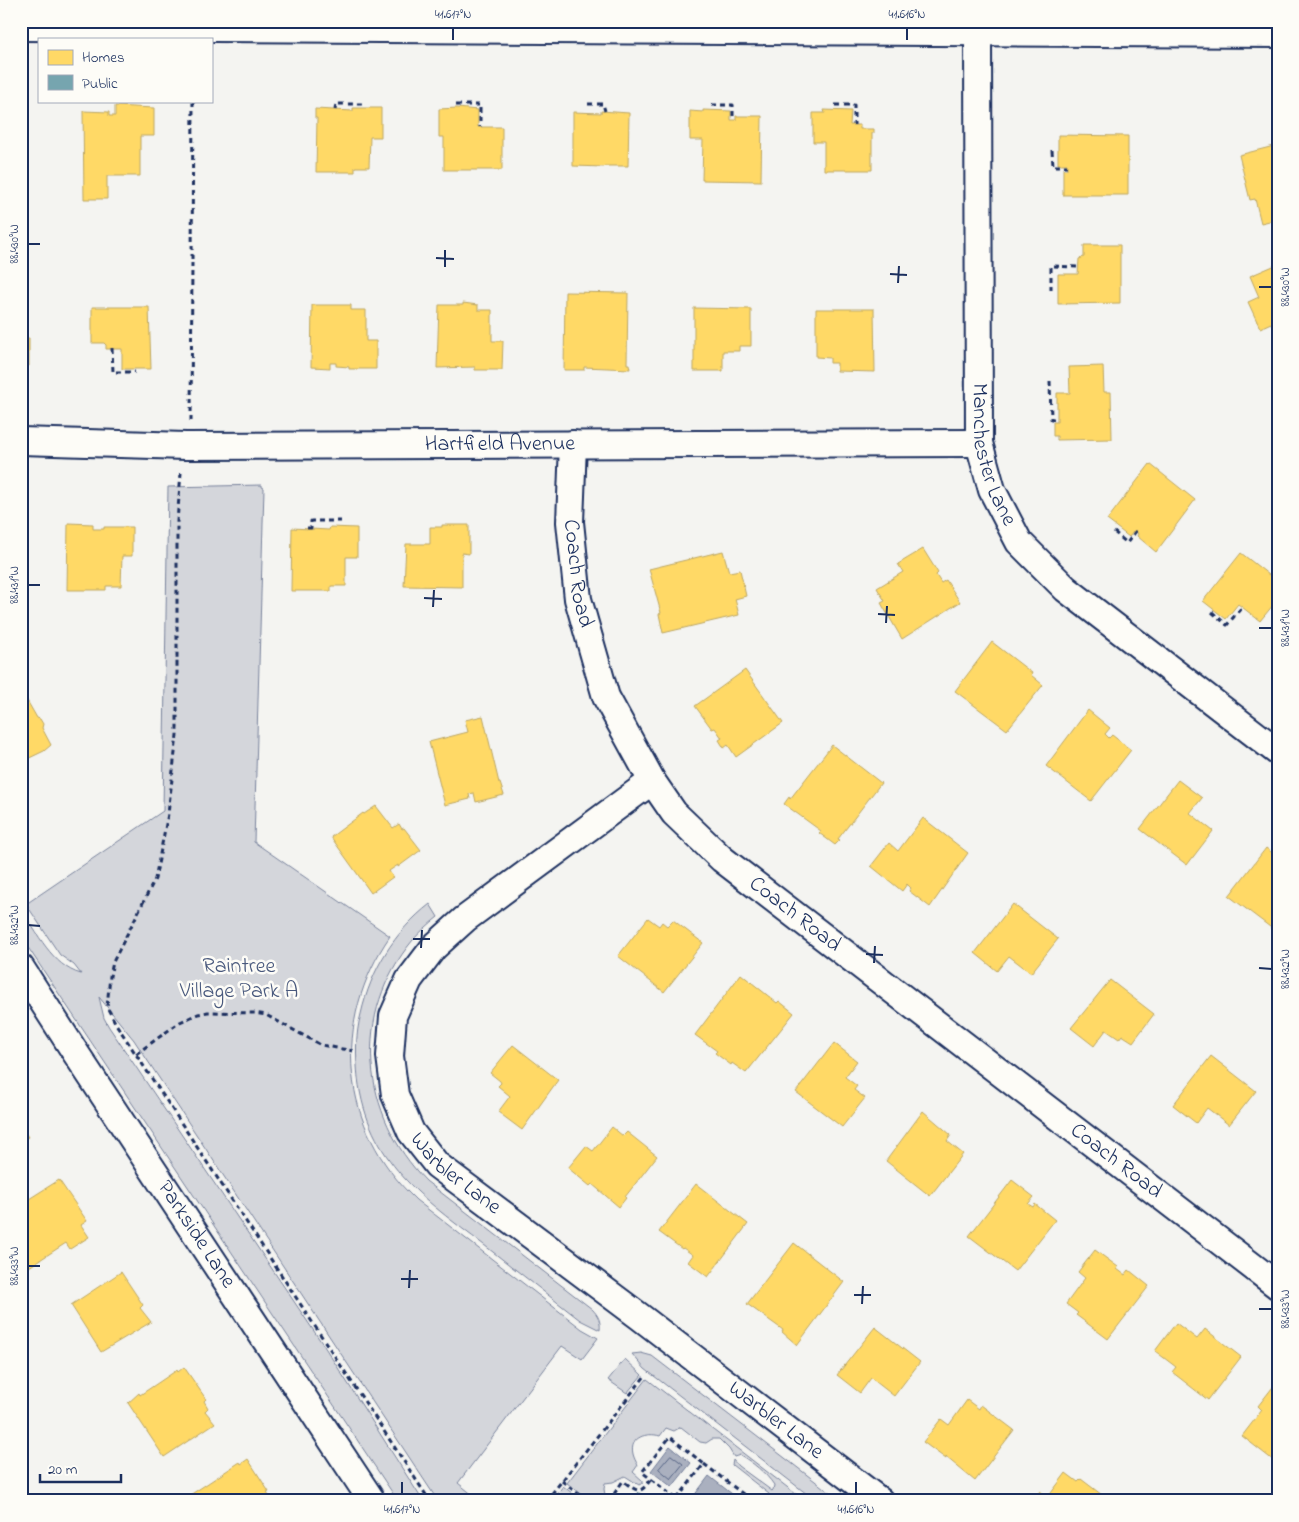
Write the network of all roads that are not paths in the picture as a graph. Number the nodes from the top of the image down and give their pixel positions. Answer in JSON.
{"nodes":[{"id":1,"x":21,"y":27,"type":"edge"},
{"id":2,"x":978,"y":31,"type":"junction"},
{"id":3,"x":1278,"y":34,"type":"edge"},
{"id":4,"x":21,"y":441,"type":"edge"},
{"id":5,"x":979,"y":443,"type":"junction"},
{"id":6,"x":573,"y":444,"type":"junction"},
{"id":7,"x":1278,"y":752,"type":"edge"},
{"id":8,"x":652,"y":781,"type":"junction"},
{"id":9,"x":21,"y":968,"type":"edge"},
{"id":10,"x":1278,"y":1286,"type":"edge"},
{"id":11,"x":372,"y":1501,"type":"edge"},
{"id":12,"x":880,"y":1501,"type":"edge"}],
"edges":[{"from":1,"to":2,"type":"street"},
{"from":2,"to":3,"type":"street"},
{"from":2,"to":5,"type":"street","name":"Manchester Lane"},
{"from":4,"to":6,"type":"street","name":"Hartfield Avenue"},
{"from":5,"to":6,"type":"street","name":"Hartfield Avenue"},
{"from":5,"to":7,"type":"street","name":"Manchester Lane"},
{"from":6,"to":8,"type":"street","name":"Coach Road"},
{"from":8,"to":10,"type":"street","name":"Coach Road"},
{"from":8,"to":12,"type":"street","name":"Warbler Lane"},
{"from":9,"to":11,"type":"street","name":"Parkside Lane"}]}
